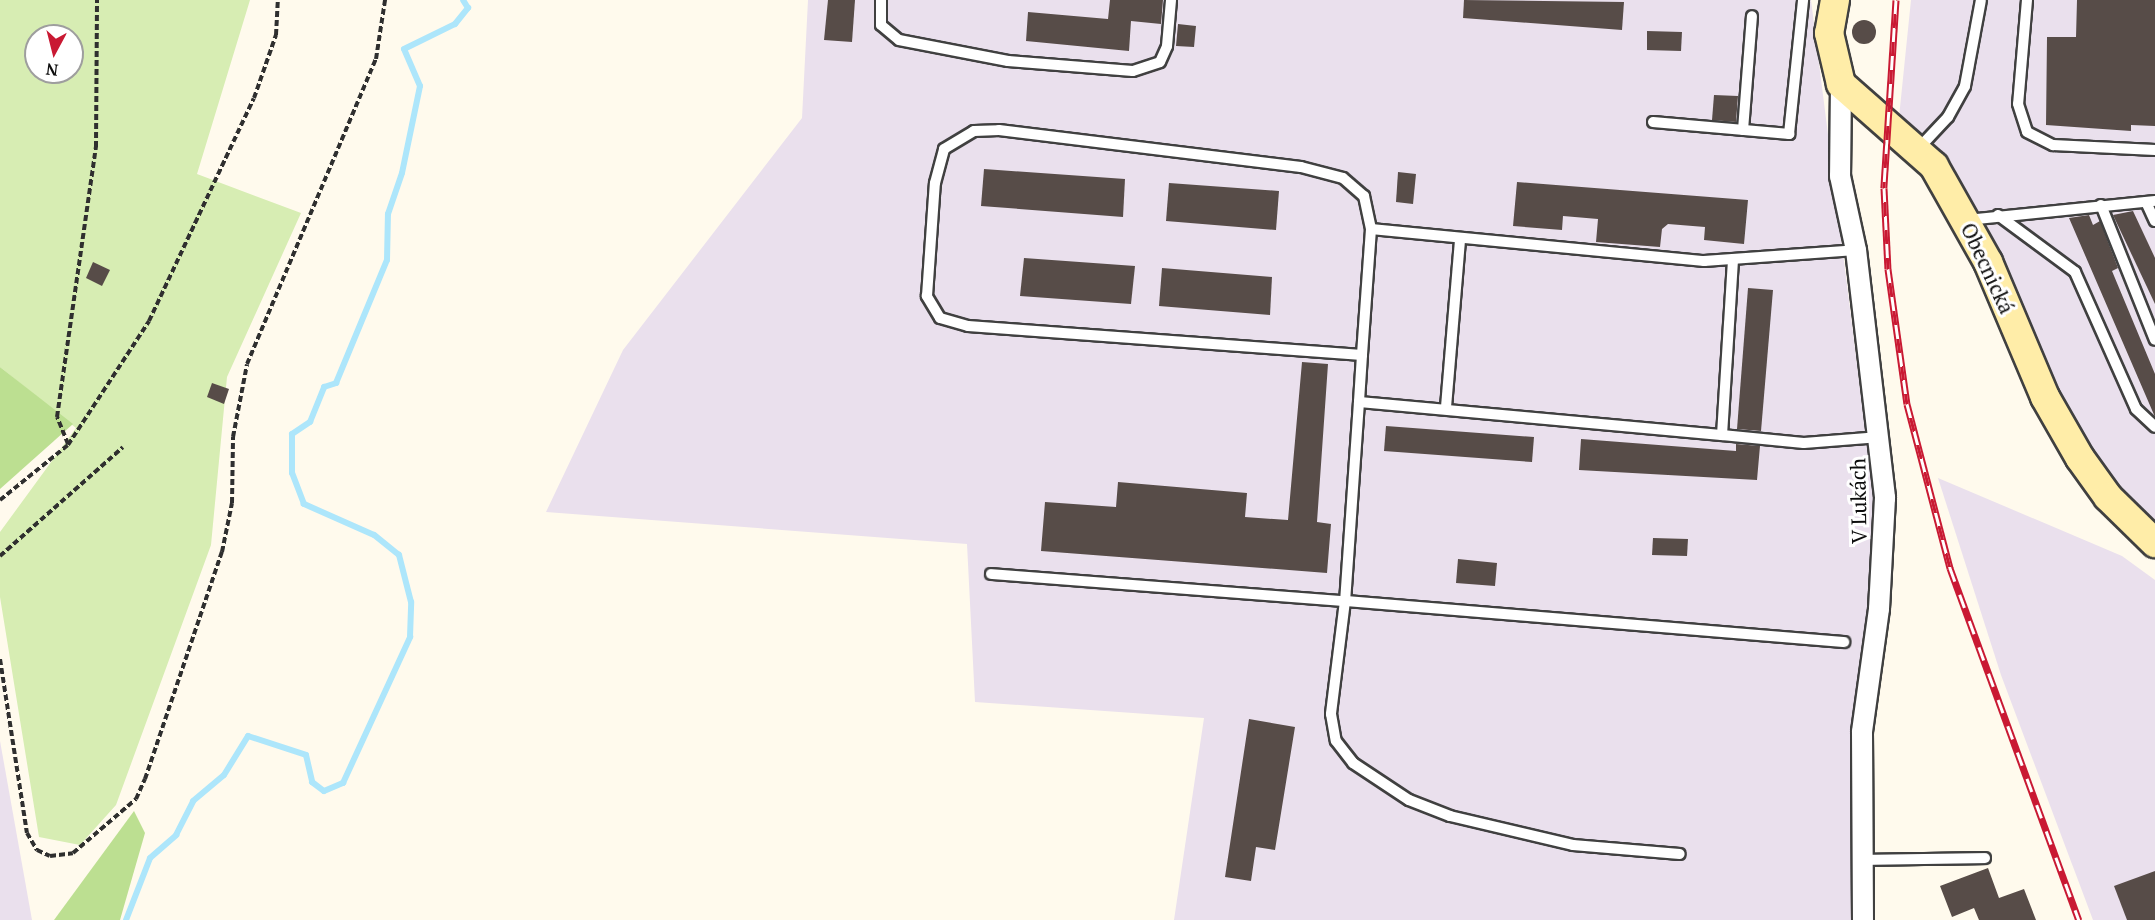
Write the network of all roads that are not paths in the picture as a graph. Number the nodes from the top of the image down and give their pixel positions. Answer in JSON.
{"nodes":[{"id":1,"x":881,"y":0,"type":"edge"},
{"id":2,"x":1171,"y":0,"type":"edge"},
{"id":3,"x":1803,"y":0,"type":"edge"},
{"id":4,"x":1834,"y":0,"type":"edge"},
{"id":5,"x":1981,"y":0,"type":"edge"},
{"id":6,"x":2027,"y":0,"type":"edge"},
{"id":7,"x":1752,"y":16,"type":"dead end"},
{"id":8,"x":1841,"y":84,"type":"junction"},
{"id":9,"x":1653,"y":122,"type":"dead end"},
{"id":10,"x":1743,"y":130,"type":"junction"},
{"id":11,"x":1918,"y":149,"type":"junction"},
{"id":12,"x":2155,"y":150,"type":"edge"},
{"id":13,"x":2151,"y":201,"type":"edge"},
{"id":14,"x":2101,"y":206,"type":"junction"},
{"id":15,"x":1998,"y":215,"type":"junction"},
{"id":16,"x":1966,"y":220,"type":"junction"},
{"id":17,"x":2155,"y":221,"type":"edge"},
{"id":18,"x":1371,"y":229,"type":"junction"},
{"id":19,"x":1460,"y":239,"type":"junction"},
{"id":20,"x":1856,"y":250,"type":"junction"},
{"id":21,"x":1733,"y":259,"type":"junction"},
{"id":22,"x":2155,"y":340,"type":"edge"},
{"id":23,"x":1362,"y":355,"type":"junction"},
{"id":24,"x":1359,"y":402,"type":"junction"},
{"id":25,"x":1446,"y":407,"type":"junction"},
{"id":26,"x":2155,"y":427,"type":"edge"},
{"id":27,"x":1722,"y":435,"type":"junction"},
{"id":28,"x":1880,"y":437,"type":"junction"},
{"id":29,"x":2155,"y":543,"type":"edge"},
{"id":30,"x":991,"y":574,"type":"dead end"},
{"id":31,"x":1345,"y":601,"type":"junction"},
{"id":32,"x":1844,"y":642,"type":"dead end"},
{"id":33,"x":1680,"y":854,"type":"dead end"},
{"id":34,"x":1986,"y":858,"type":"dead end"},
{"id":35,"x":1863,"y":860,"type":"junction"},
{"id":36,"x":1863,"y":920,"type":"edge"}],
"edges":[{"from":1,"to":2,"type":"lane"},
{"from":3,"to":10,"type":"lane"},
{"from":4,"to":8,"type":"street"},
{"from":5,"to":11,"type":"lane"},
{"from":6,"to":12,"type":"lane"},
{"from":7,"to":10,"type":"lane"},
{"from":8,"to":11,"type":"street","name":"Obecnická"},
{"from":8,"to":20,"type":"street","name":"V Lukách"},
{"from":9,"to":10,"type":"lane"},
{"from":11,"to":16,"type":"street","name":"Obecnická"},
{"from":13,"to":14,"type":"lane"},
{"from":13,"to":17,"type":"lane"},
{"from":14,"to":15,"type":"lane"},
{"from":14,"to":22,"type":"lane"},
{"from":15,"to":16,"type":"lane"},
{"from":15,"to":26,"type":"lane"},
{"from":16,"to":29,"type":"street","name":"Obecnická"},
{"from":18,"to":19,"type":"lane"},
{"from":18,"to":23,"type":"lane"},
{"from":18,"to":23,"type":"lane"},
{"from":19,"to":21,"type":"lane"},
{"from":19,"to":25,"type":"lane"},
{"from":20,"to":21,"type":"lane"},
{"from":20,"to":28,"type":"street","name":"V Lukách"},
{"from":21,"to":27,"type":"lane"},
{"from":23,"to":24,"type":"lane"},
{"from":24,"to":25,"type":"lane"},
{"from":24,"to":31,"type":"lane"},
{"from":25,"to":27,"type":"lane"},
{"from":27,"to":28,"type":"lane"},
{"from":28,"to":35,"type":"street","name":"V Lukách"},
{"from":30,"to":31,"type":"lane"},
{"from":31,"to":32,"type":"lane"},
{"from":31,"to":33,"type":"lane"},
{"from":34,"to":35,"type":"lane"},
{"from":35,"to":36,"type":"street","name":"V Lukách"}]}
